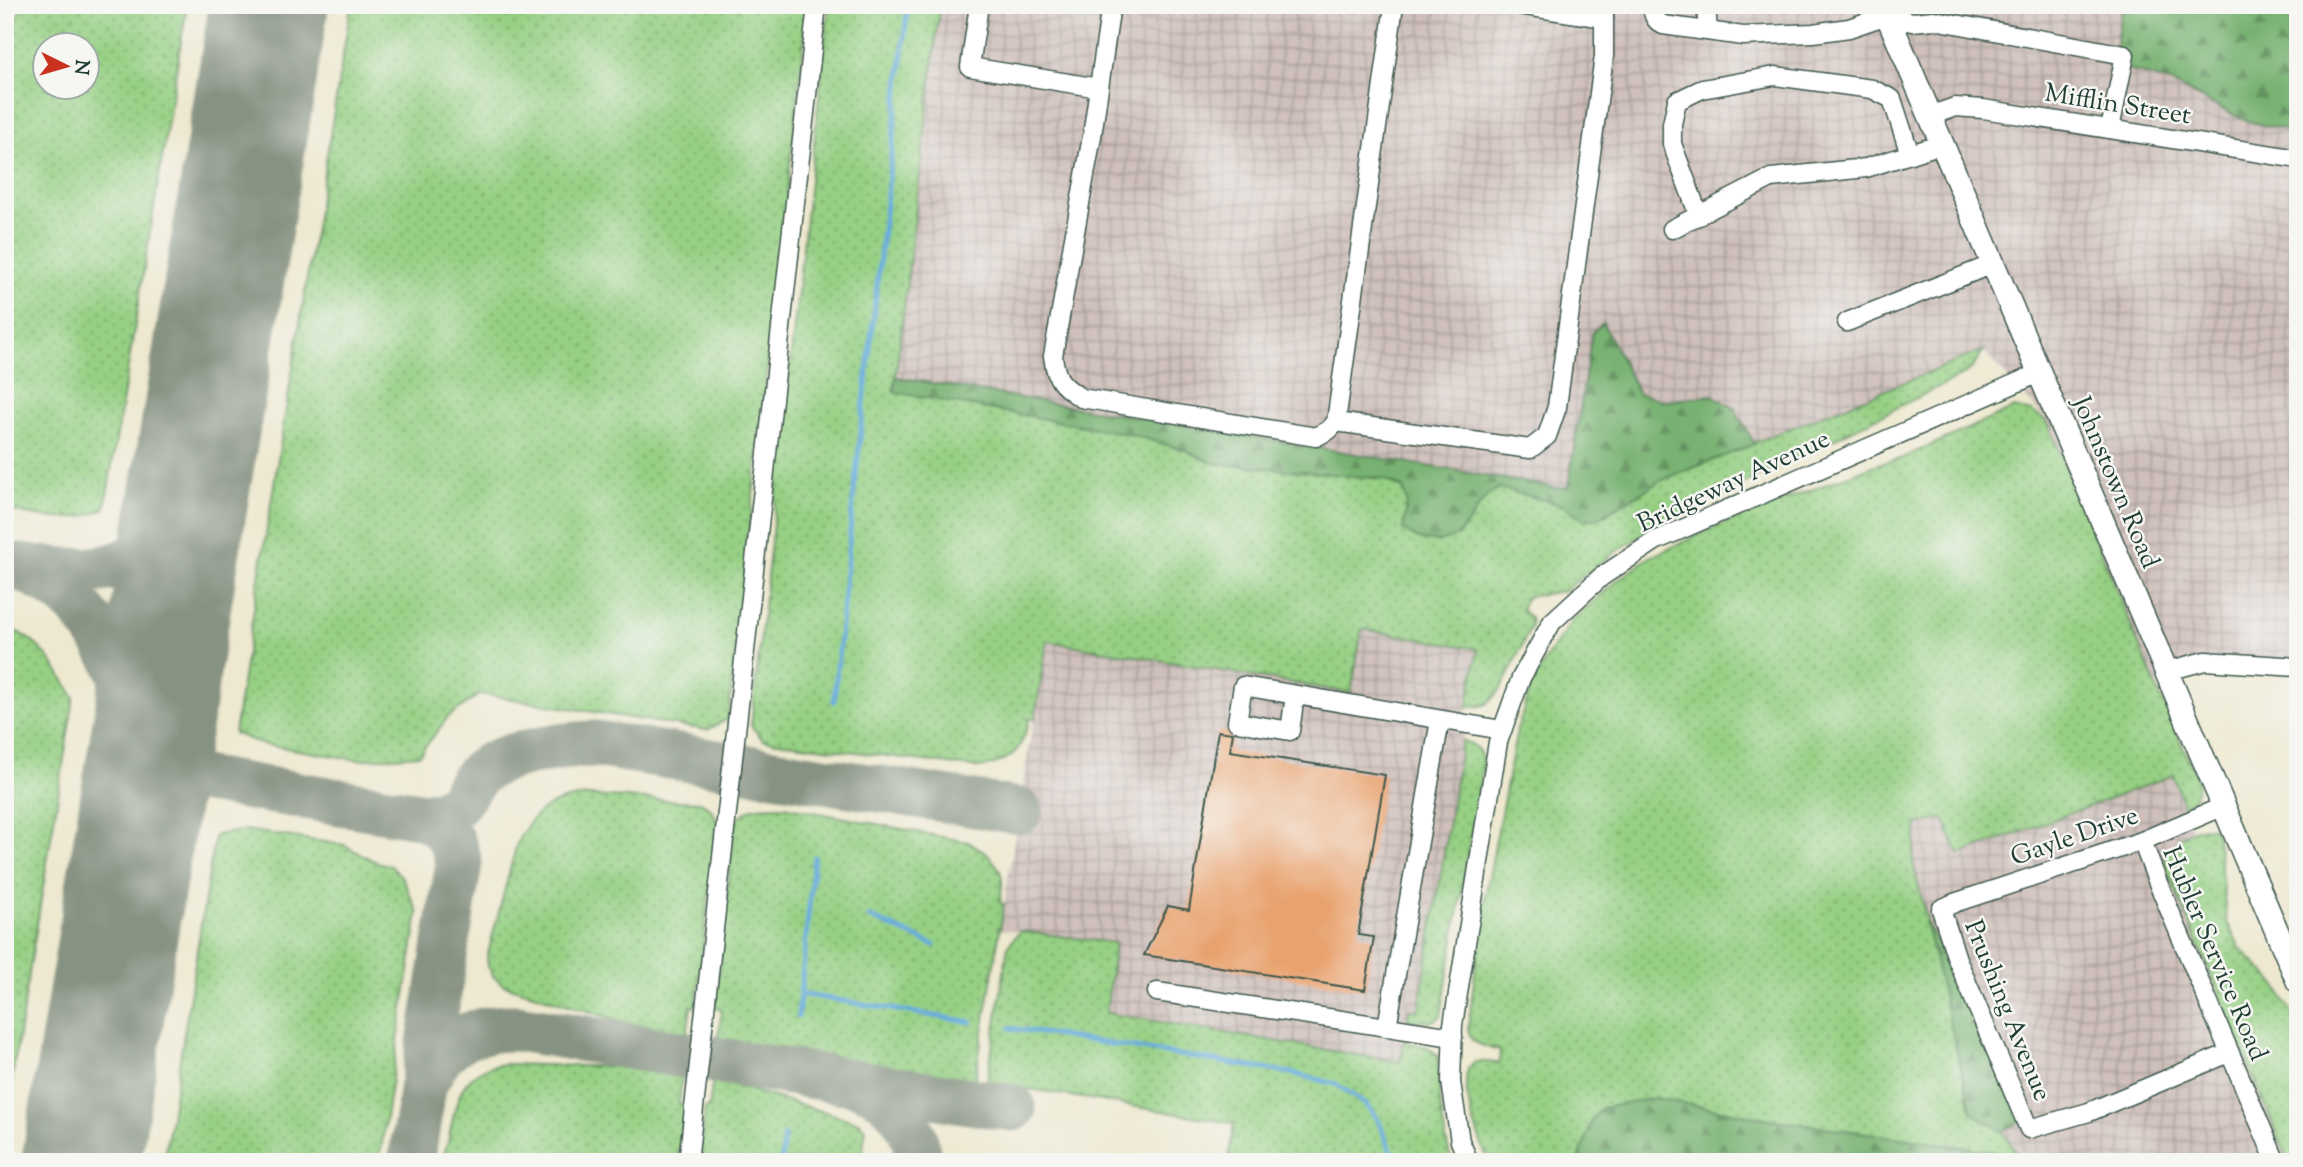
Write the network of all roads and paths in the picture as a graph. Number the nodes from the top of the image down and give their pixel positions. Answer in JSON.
{"nodes":[{"id":1,"x":817,"y":5,"type":"edge"},
{"id":2,"x":979,"y":5,"type":"edge"},
{"id":3,"x":1111,"y":5,"type":"edge"},
{"id":4,"x":1394,"y":5,"type":"edge"},
{"id":5,"x":1519,"y":5,"type":"edge"},
{"id":6,"x":1652,"y":5,"type":"edge"},
{"id":7,"x":1706,"y":5,"type":"edge"},
{"id":8,"x":1885,"y":10,"type":"edge"},
{"id":9,"x":1604,"y":12,"type":"edge"},
{"id":10,"x":1708,"y":31,"type":"junction"},
{"id":11,"x":1918,"y":87,"type":"junction"},
{"id":12,"x":1099,"y":88,"type":"junction"},
{"id":13,"x":1892,"y":99,"type":"junction"},
{"id":14,"x":1930,"y":116,"type":"junction"},
{"id":15,"x":2110,"y":129,"type":"junction"},
{"id":16,"x":1942,"y":144,"type":"junction"},
{"id":17,"x":1910,"y":154,"type":"junction"},
{"id":18,"x":2298,"y":159,"type":"edge"},
{"id":19,"x":1699,"y":216,"type":"junction"},
{"id":20,"x":1672,"y":229,"type":"dead end"},
{"id":21,"x":1993,"y":264,"type":"junction"},
{"id":22,"x":1847,"y":322,"type":"dead end"},
{"id":23,"x":2039,"y":373,"type":"junction"},
{"id":24,"x":1336,"y":422,"type":"junction"},
{"id":25,"x":2298,"y":667,"type":"edge"},
{"id":26,"x":2167,"y":671,"type":"junction"},
{"id":27,"x":1295,"y":695,"type":"dead end"},
{"id":28,"x":1440,"y":720,"type":"junction"},
{"id":29,"x":1502,"y":730,"type":"junction"},
{"id":30,"x":2224,"y":806,"type":"junction"},
{"id":31,"x":2142,"y":841,"type":"junction"},
{"id":32,"x":1941,"y":909,"type":"joint"},
{"id":33,"x":2298,"y":981,"type":"edge"},
{"id":34,"x":1157,"y":992,"type":"dead end"},
{"id":35,"x":1387,"y":1027,"type":"junction"},
{"id":36,"x":1452,"y":1037,"type":"junction"},
{"id":37,"x":2229,"y":1052,"type":"junction"},
{"id":38,"x":688,"y":1162,"type":"edge"},
{"id":39,"x":1469,"y":1162,"type":"edge"},
{"id":40,"x":2276,"y":1162,"type":"edge"}],
"edges":[{"from":1,"to":38,"type":"street"},
{"from":2,"to":12,"type":"street"},
{"from":3,"to":12,"type":"street"},
{"from":4,"to":24,"type":"street"},
{"from":5,"to":9,"type":"street"},
{"from":6,"to":10,"type":"street"},
{"from":7,"to":10,"type":"street"},
{"from":8,"to":10,"type":"street"},
{"from":8,"to":11,"type":"main road","name":"Johnstown Road"},
{"from":8,"to":15,"type":"street"},
{"from":9,"to":24,"type":"street"},
{"from":11,"to":13,"type":"street"},
{"from":11,"to":14,"type":"main road","name":"Johnstown Road"},
{"from":12,"to":24,"type":"street"},
{"from":13,"to":17,"type":"street"},
{"from":13,"to":19,"type":"street"},
{"from":14,"to":15,"type":"street","name":"Mifflin Street"},
{"from":14,"to":16,"type":"main road","name":"Johnstown Road"},
{"from":15,"to":18,"type":"street","name":"Mifflin Street"},
{"from":16,"to":17,"type":"street"},
{"from":16,"to":21,"type":"main road","name":"Johnstown Road"},
{"from":17,"to":19,"type":"street"},
{"from":19,"to":20,"type":"street"},
{"from":21,"to":22,"type":"street"},
{"from":21,"to":23,"type":"main road","name":"Johnstown Road"},
{"from":23,"to":26,"type":"main road","name":"Johnstown Road"},
{"from":23,"to":29,"type":"street","name":"Bridgeway Avenue"},
{"from":25,"to":26,"type":"street"},
{"from":26,"to":30,"type":"main road","name":"Johnstown Road"},
{"from":27,"to":28,"type":"street"},
{"from":28,"to":29,"type":"street"},
{"from":28,"to":35,"type":"street"},
{"from":29,"to":36,"type":"street","name":"Bridgeway Avenue"},
{"from":30,"to":31,"type":"street","name":"Gayle Drive"},
{"from":30,"to":33,"type":"main road","name":"Johnstown Road"},
{"from":31,"to":32,"type":"street","name":"Gayle Drive"},
{"from":31,"to":37,"type":"street","name":"Hubler Service Road"},
{"from":32,"to":37,"type":"street","name":"Prushing Avenue"},
{"from":34,"to":35,"type":"street"},
{"from":35,"to":36,"type":"street"},
{"from":36,"to":39,"type":"street","name":"Bridgeway Avenue"},
{"from":37,"to":40,"type":"street","name":"Hubler Service Road"}]}
